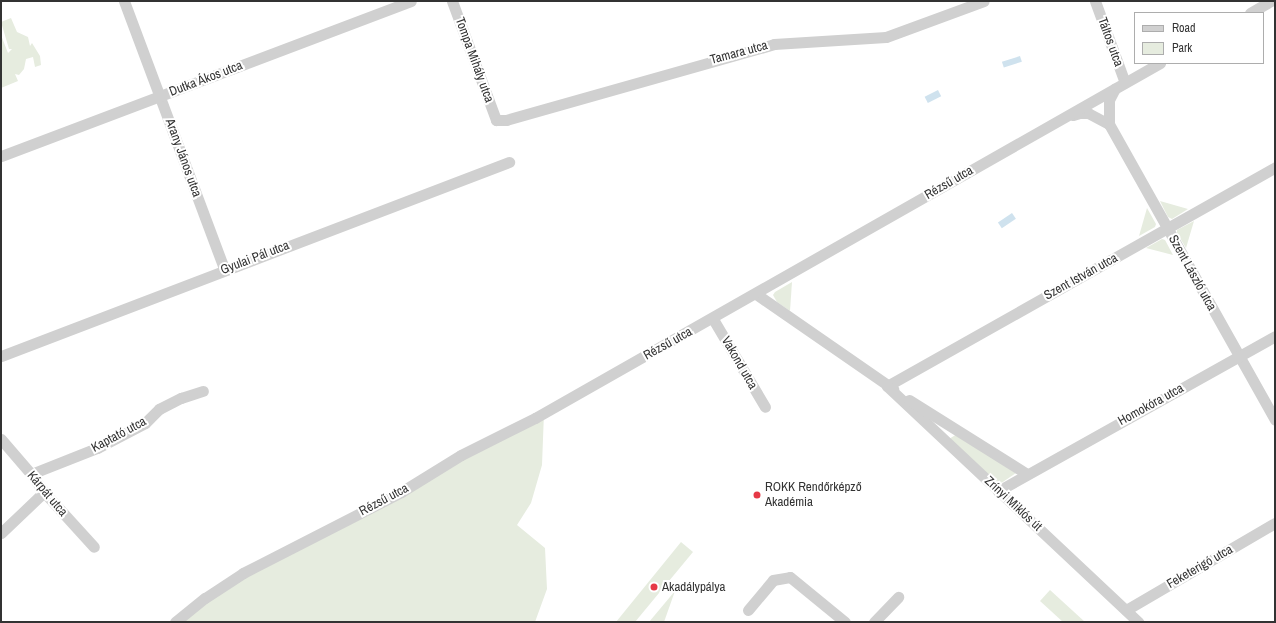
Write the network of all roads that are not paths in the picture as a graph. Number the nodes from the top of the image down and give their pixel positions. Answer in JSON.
{"nodes":[{"id":1,"x":124,"y":1,"type":"edge"},
{"id":2,"x":411,"y":1,"type":"edge"},
{"id":3,"x":452,"y":1,"type":"edge"},
{"id":4,"x":984,"y":1,"type":"edge"},
{"id":5,"x":1095,"y":1,"type":"edge"},
{"id":6,"x":1271,"y":1,"type":"edge"},
{"id":7,"x":1252,"y":12,"type":"edge"},
{"id":8,"x":1158,"y":64,"type":"edge"},
{"id":9,"x":1125,"y":83,"type":"junction"},
{"id":10,"x":1115,"y":88,"type":"junction"},
{"id":11,"x":160,"y":96,"type":"junction"},
{"id":12,"x":1062,"y":118,"type":"junction"},
{"id":13,"x":496,"y":120,"type":"joint"},
{"id":14,"x":1109,"y":124,"type":"junction"},
{"id":15,"x":1,"y":156,"type":"edge"},
{"id":16,"x":509,"y":162,"type":"dead end"},
{"id":17,"x":1275,"y":167,"type":"edge"},
{"id":18,"x":1167,"y":228,"type":"junction"},
{"id":19,"x":224,"y":269,"type":"junction"},
{"id":20,"x":756,"y":294,"type":"junction"},
{"id":21,"x":713,"y":319,"type":"junction"},
{"id":22,"x":1275,"y":336,"type":"edge"},
{"id":23,"x":1,"y":356,"type":"edge"},
{"id":24,"x":1239,"y":357,"type":"junction"},
{"id":25,"x":888,"y":386,"type":"junction"},
{"id":26,"x":203,"y":391,"type":"dead end"},
{"id":27,"x":765,"y":407,"type":"dead end"},
{"id":28,"x":1275,"y":420,"type":"edge"},
{"id":29,"x":1,"y":439,"type":"edge"},
{"id":30,"x":31,"y":474,"type":"junction"},
{"id":31,"x":1028,"y":474,"type":"junction"},
{"id":32,"x":998,"y":491,"type":"junction"},
{"id":33,"x":44,"y":492,"type":"junction"},
{"id":34,"x":1275,"y":523,"type":"edge"},
{"id":35,"x":1,"y":533,"type":"edge"},
{"id":36,"x":1275,"y":534,"type":"edge"},
{"id":37,"x":1250,"y":538,"type":"junction"},
{"id":38,"x":94,"y":547,"type":"dead end"},
{"id":39,"x":898,"y":597,"type":"dead end"},
{"id":40,"x":748,"y":610,"type":"dead end"},
{"id":41,"x":1126,"y":610,"type":"junction"},
{"id":42,"x":175,"y":622,"type":"edge"},
{"id":43,"x":845,"y":622,"type":"edge"},
{"id":44,"x":874,"y":622,"type":"edge"},
{"id":45,"x":1138,"y":622,"type":"edge"}],
"edges":[{"from":1,"to":11,"type":"street","name":"Arany János utca"},
{"from":2,"to":11,"type":"street","name":"Dutka Ákos utca"},
{"from":3,"to":13,"type":"street","name":"Tompa Mihály utca"},
{"from":4,"to":13,"type":"street","name":"Tamara utca"},
{"from":5,"to":9,"type":"street","name":"Táltos utca"},
{"from":6,"to":7,"type":"street"},
{"from":8,"to":9,"type":"street","name":"Rézsű utca"},
{"from":9,"to":10,"type":"street","name":"Rézsű utca"},
{"from":10,"to":12,"type":"street","name":"Rézsű utca"},
{"from":10,"to":14,"type":"street","name":"Szent László utca"},
{"from":11,"to":15,"type":"street","name":"Dutka Ákos utca"},
{"from":11,"to":19,"type":"street","name":"Arany János utca"},
{"from":12,"to":14,"type":"street"},
{"from":12,"to":20,"type":"street","name":"Rézsű utca"},
{"from":14,"to":18,"type":"street","name":"Szent László utca"},
{"from":16,"to":19,"type":"street","name":"Gyulai Pál utca"},
{"from":17,"to":18,"type":"street","name":"Szent István utca"},
{"from":18,"to":24,"type":"street","name":"Szent László utca"},
{"from":18,"to":25,"type":"street","name":"Szent István utca"},
{"from":19,"to":23,"type":"street","name":"Gyulai Pál utca"},
{"from":20,"to":21,"type":"street","name":"Rézsű utca"},
{"from":20,"to":25,"type":"street","name":"Zrínyi Miklós út"},
{"from":21,"to":27,"type":"street","name":"Vakond utca"},
{"from":21,"to":42,"type":"street","name":"Rézsű utca"},
{"from":22,"to":24,"type":"street","name":"Homokóra utca"},
{"from":24,"to":28,"type":"street","name":"Szent László utca"},
{"from":24,"to":31,"type":"street","name":"Homokóra utca"},
{"from":25,"to":31,"type":"street","name":"Zrínyi Miklós út"},
{"from":25,"to":32,"type":"street","name":"Zrínyi Miklós út"},
{"from":26,"to":30,"type":"street","name":"Kaptató utca"},
{"from":29,"to":30,"type":"street","name":"Kárpát utca"},
{"from":30,"to":33,"type":"street","name":"Kárpát utca"},
{"from":31,"to":32,"type":"street","name":"Homokóra utca"},
{"from":32,"to":41,"type":"street","name":"Zrínyi Miklós út"},
{"from":33,"to":35,"type":"street"},
{"from":33,"to":38,"type":"street","name":"Kárpát utca"},
{"from":34,"to":37,"type":"street","name":"Feketerigó utca"},
{"from":36,"to":37,"type":"street"},
{"from":37,"to":41,"type":"street","name":"Feketerigó utca"},
{"from":39,"to":44,"type":"street"},
{"from":40,"to":43,"type":"street"},
{"from":41,"to":45,"type":"street","name":"Zrínyi Miklós út"}]}
